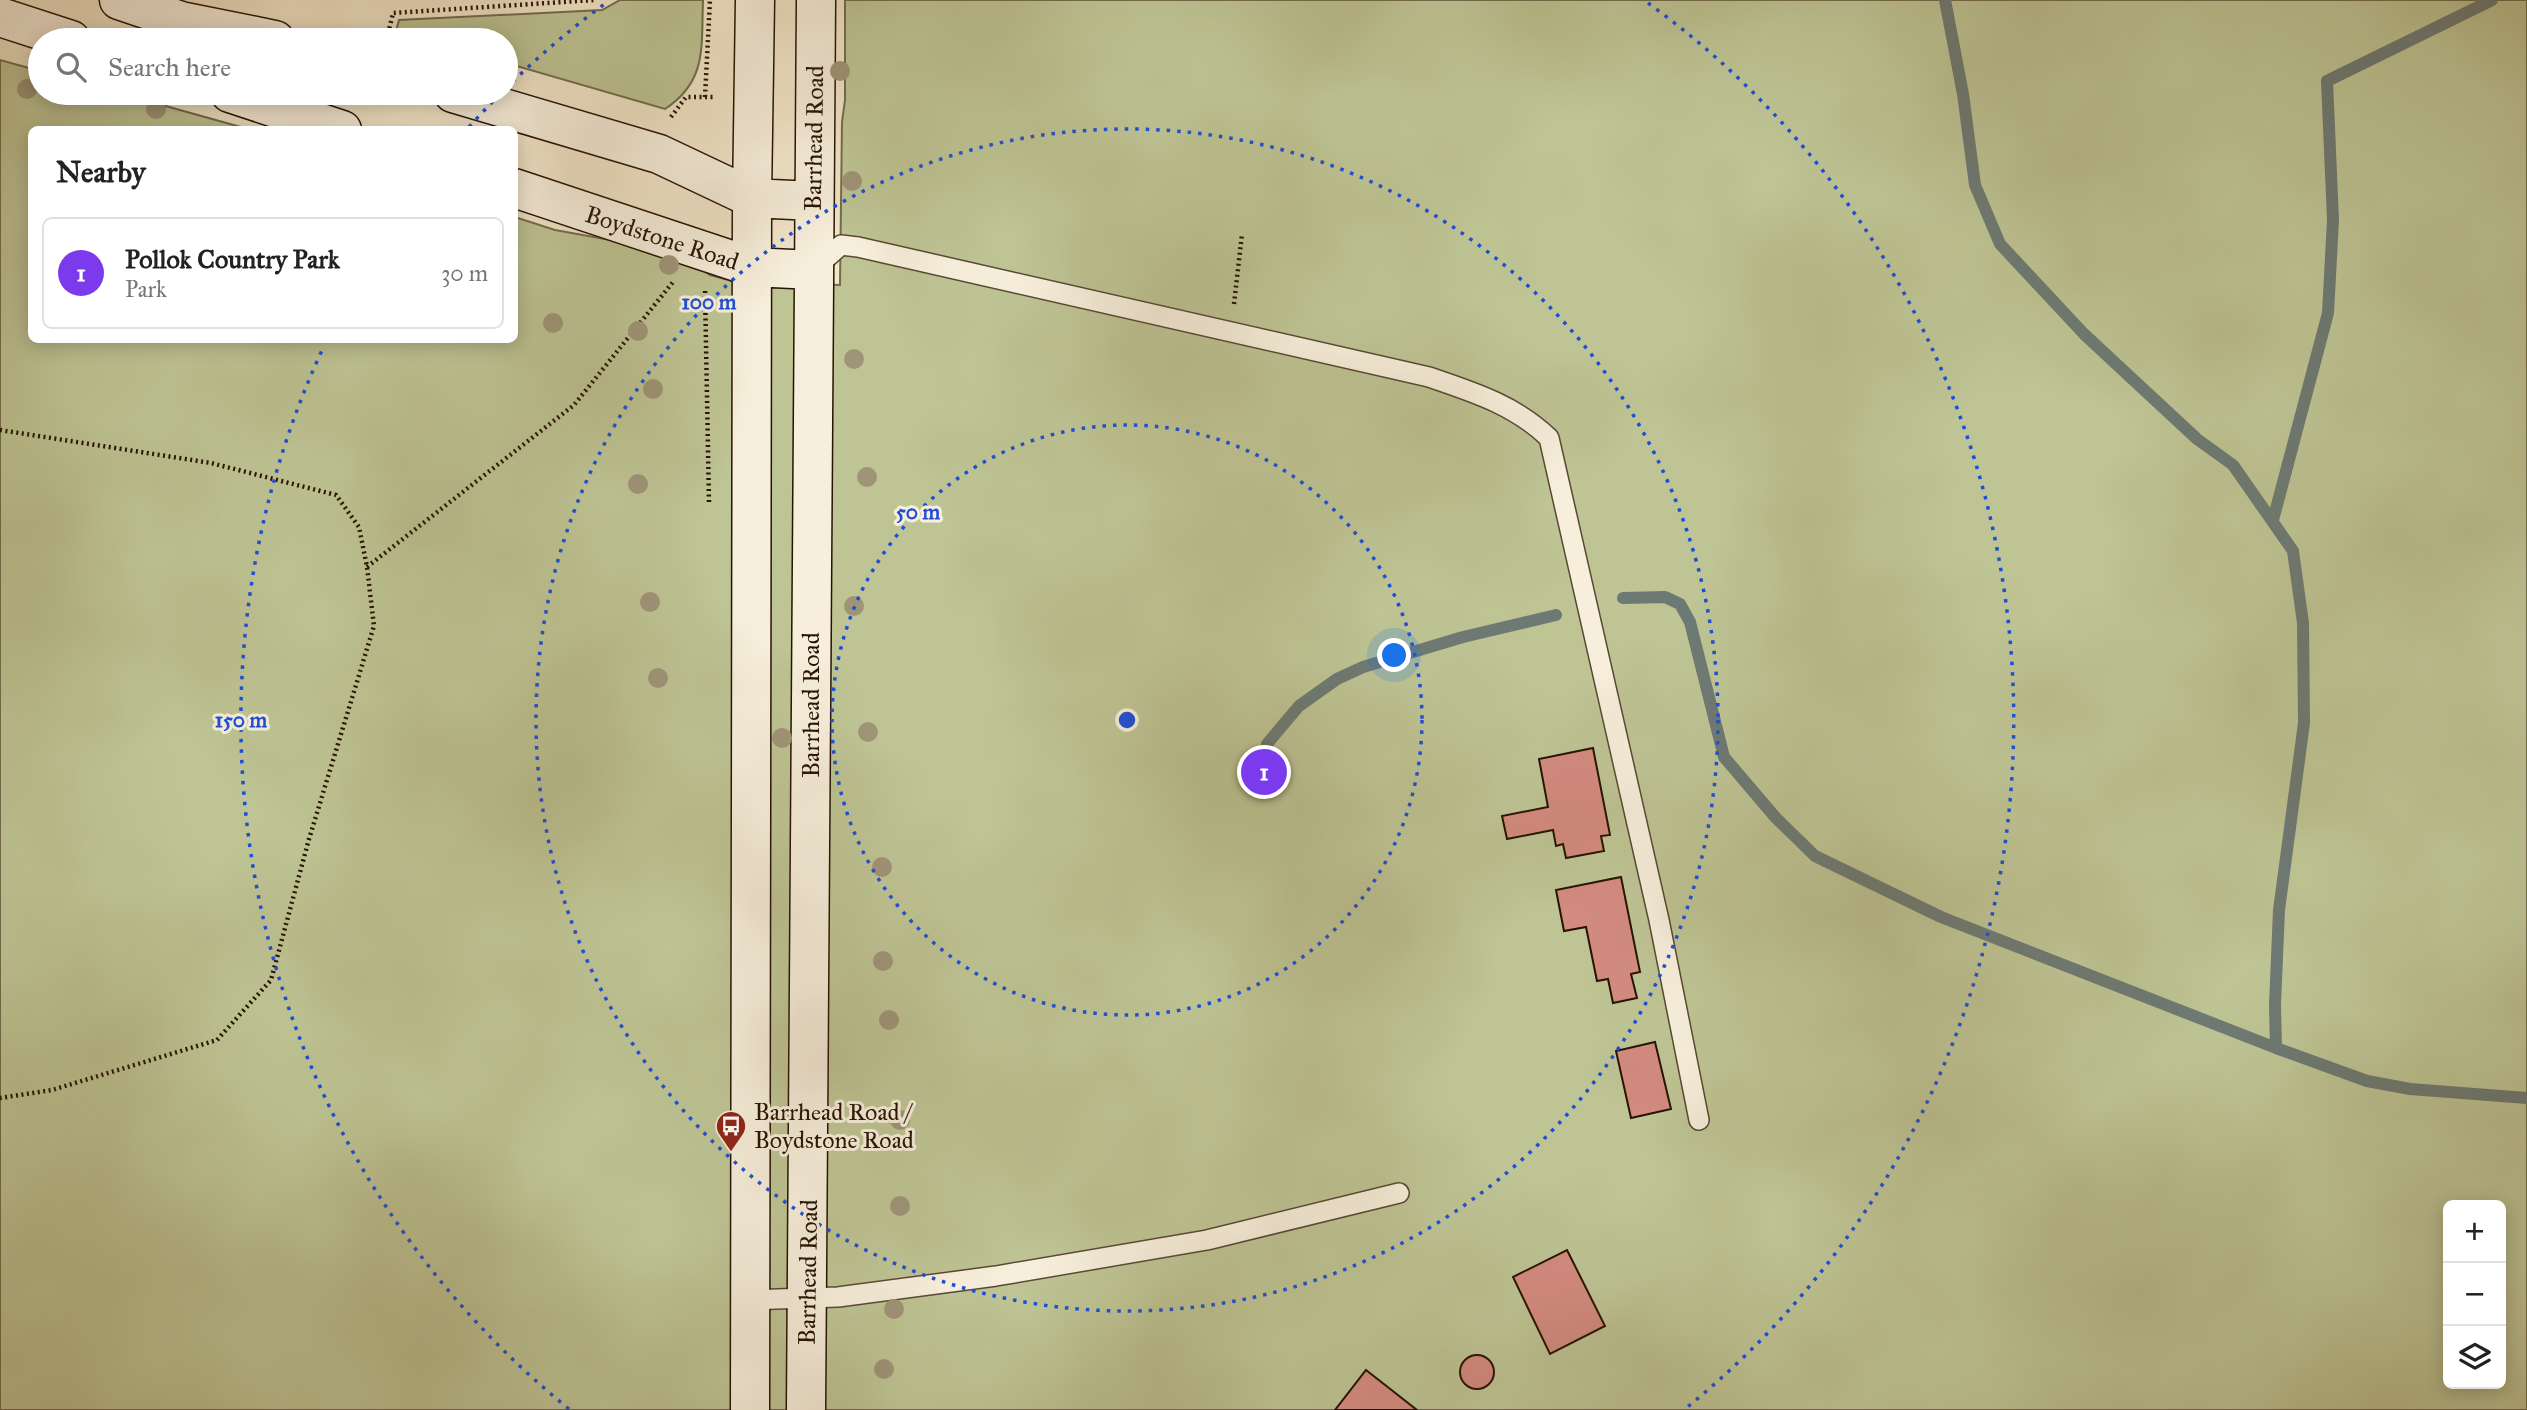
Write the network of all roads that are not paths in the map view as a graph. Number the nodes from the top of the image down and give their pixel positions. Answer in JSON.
{"nodes":[{"id":1,"x":119,"y":0,"type":"edge"},
{"id":2,"x":755,"y":0,"type":"edge"},
{"id":3,"x":816,"y":0,"type":"edge"},
{"id":4,"x":0,"y":17,"type":"edge"},
{"id":5,"x":34,"y":28,"type":"edge"},
{"id":6,"x":216,"y":28,"type":"edge"},
{"id":7,"x":266,"y":105,"type":"edge"},
{"id":8,"x":494,"y":105,"type":"edge"},
{"id":9,"x":330,"y":126,"type":"edge"},
{"id":10,"x":518,"y":189,"type":"edge"},
{"id":11,"x":752,"y":198,"type":"junction"},
{"id":12,"x":813,"y":201,"type":"junction"},
{"id":13,"x":752,"y":267,"type":"junction"},
{"id":14,"x":813,"y":270,"type":"junction"},
{"id":15,"x":751,"y":889,"type":"junction"},
{"id":16,"x":811,"y":890,"type":"junction"},
{"id":17,"x":1699,"y":1120,"type":"dead end"},
{"id":18,"x":1399,"y":1193,"type":"dead end"},
{"id":19,"x":807,"y":1299,"type":"junction"},
{"id":20,"x":750,"y":1300,"type":"junction"},
{"id":21,"x":750,"y":1410,"type":"edge"},
{"id":22,"x":806,"y":1410,"type":"edge"}],
"edges":[{"from":1,"to":6,"type":"main road"},
{"from":2,"to":11,"type":"main road"},
{"from":3,"to":12,"type":"main road","name":"Barrhead Road"},
{"from":4,"to":5,"type":"main road"},
{"from":7,"to":9,"type":"main road"},
{"from":8,"to":11,"type":"main road"},
{"from":10,"to":13,"type":"main road","name":"Boydstone Road"},
{"from":11,"to":12,"type":"main road"},
{"from":11,"to":13,"type":"main road"},
{"from":12,"to":14,"type":"main road","name":"Barrhead Road"},
{"from":13,"to":14,"type":"main road","name":"Boydstone Road"},
{"from":13,"to":15,"type":"main road"},
{"from":14,"to":16,"type":"main road","name":"Barrhead Road"},
{"from":14,"to":17,"type":"lane"},
{"from":15,"to":16,"type":"main road"},
{"from":15,"to":20,"type":"main road"},
{"from":16,"to":19,"type":"main road","name":"Barrhead Road"},
{"from":18,"to":19,"type":"lane"},
{"from":19,"to":20,"type":"lane"},
{"from":19,"to":22,"type":"main road","name":"Barrhead Road"},
{"from":20,"to":21,"type":"main road"}]}
